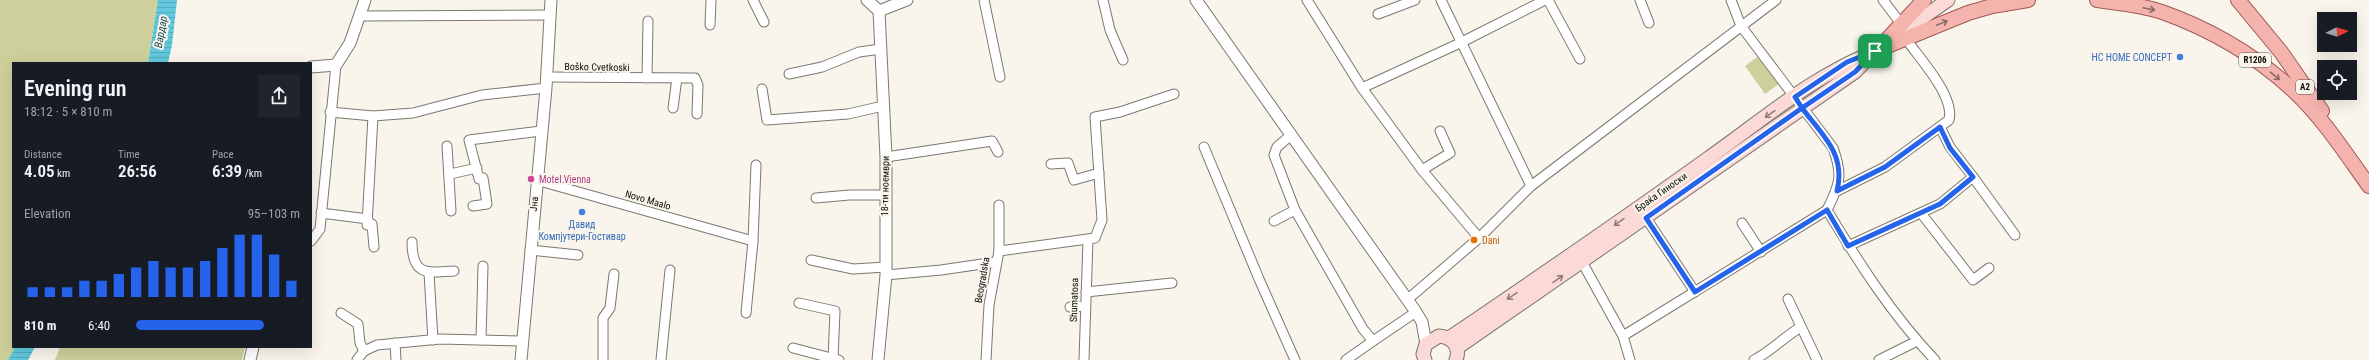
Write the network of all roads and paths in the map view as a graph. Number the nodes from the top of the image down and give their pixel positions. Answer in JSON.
{"nodes":[{"id":1,"x":365,"y":0,"type":"edge"},
{"id":2,"x":551,"y":0,"type":"edge"},
{"id":3,"x":711,"y":0,"type":"edge"},
{"id":4,"x":753,"y":0,"type":"edge"},
{"id":5,"x":867,"y":0,"type":"edge"},
{"id":6,"x":984,"y":0,"type":"edge"},
{"id":7,"x":1103,"y":0,"type":"edge"},
{"id":8,"x":1196,"y":0,"type":"edge"},
{"id":9,"x":1307,"y":0,"type":"edge"},
{"id":10,"x":1415,"y":0,"type":"edge"},
{"id":11,"x":1441,"y":0,"type":"edge"},
{"id":12,"x":1545,"y":0,"type":"edge"},
{"id":13,"x":1548,"y":0,"type":"edge"},
{"id":14,"x":1640,"y":0,"type":"edge"},
{"id":15,"x":1731,"y":0,"type":"edge"},
{"id":16,"x":1776,"y":0,"type":"edge"},
{"id":17,"x":1883,"y":0,"type":"edge"},
{"id":18,"x":1924,"y":0,"type":"edge"},
{"id":19,"x":1948,"y":0,"type":"edge"},
{"id":20,"x":2028,"y":0,"type":"edge"},
{"id":21,"x":2096,"y":0,"type":"edge"},
{"id":22,"x":2238,"y":0,"type":"edge"},
{"id":23,"x":900,"y":1,"type":"edge"},
{"id":24,"x":1991,"y":3,"type":"edge"},
{"id":25,"x":878,"y":11,"type":"junction"},
{"id":26,"x":550,"y":14,"type":"junction"},
{"id":27,"x":1378,"y":14,"type":"dead end"},
{"id":28,"x":360,"y":16,"type":"junction"},
{"id":29,"x":648,"y":21,"type":"dead end"},
{"id":30,"x":764,"y":22,"type":"dead end"},
{"id":31,"x":1649,"y":23,"type":"dead end"},
{"id":32,"x":710,"y":25,"type":"dead end"},
{"id":33,"x":1902,"y":25,"type":"junction"},
{"id":34,"x":1741,"y":26,"type":"junction"},
{"id":35,"x":1906,"y":39,"type":"junction"},
{"id":36,"x":1460,"y":43,"type":"junction"},
{"id":37,"x":881,"y":49,"type":"junction"},
{"id":38,"x":1875,"y":51,"type":"junction"},
{"id":39,"x":1580,"y":59,"type":"dead end"},
{"id":40,"x":1123,"y":60,"type":"dead end"},
{"id":41,"x":336,"y":66,"type":"junction"},
{"id":42,"x":312,"y":67,"type":"edge"},
{"id":43,"x":789,"y":74,"type":"dead end"},
{"id":44,"x":1000,"y":77,"type":"dead end"},
{"id":45,"x":647,"y":78,"type":"junction"},
{"id":46,"x":677,"y":78,"type":"junction"},
{"id":47,"x":546,"y":82,"type":"junction"},
{"id":48,"x":1362,"y":88,"type":"junction"},
{"id":49,"x":762,"y":89,"type":"dead end"},
{"id":50,"x":1174,"y":94,"type":"dead end"},
{"id":51,"x":1795,"y":97,"type":"junction"},
{"id":52,"x":883,"y":106,"type":"junction"},
{"id":53,"x":673,"y":108,"type":"dead end"},
{"id":54,"x":1802,"y":108,"type":"junction"},
{"id":55,"x":330,"y":112,"type":"junction"},
{"id":56,"x":697,"y":114,"type":"dead end"},
{"id":57,"x":373,"y":116,"type":"junction"},
{"id":58,"x":1940,"y":127,"type":"junction"},
{"id":59,"x":541,"y":131,"type":"junction"},
{"id":60,"x":1440,"y":132,"type":"dead end"},
{"id":61,"x":1290,"y":136,"type":"junction"},
{"id":62,"x":447,"y":146,"type":"dead end"},
{"id":63,"x":1204,"y":147,"type":"dead end"},
{"id":64,"x":998,"y":152,"type":"dead end"},
{"id":65,"x":886,"y":157,"type":"junction"},
{"id":66,"x":1051,"y":164,"type":"dead end"},
{"id":67,"x":756,"y":165,"type":"dead end"},
{"id":68,"x":477,"y":168,"type":"junction"},
{"id":69,"x":1422,"y":170,"type":"junction"},
{"id":70,"x":1099,"y":173,"type":"junction"},
{"id":71,"x":450,"y":174,"type":"junction"},
{"id":72,"x":1973,"y":177,"type":"junction"},
{"id":73,"x":2369,"y":177,"type":"edge"},
{"id":74,"x":536,"y":180,"type":"junction"},
{"id":75,"x":1531,"y":186,"type":"junction"},
{"id":76,"x":2369,"y":186,"type":"edge"},
{"id":77,"x":1837,"y":191,"type":"junction"},
{"id":78,"x":886,"y":195,"type":"junction"},
{"id":79,"x":816,"y":198,"type":"dead end"},
{"id":80,"x":999,"y":205,"type":"dead end"},
{"id":81,"x":473,"y":206,"type":"dead end"},
{"id":82,"x":1295,"y":210,"type":"junction"},
{"id":83,"x":1827,"y":210,"type":"junction"},
{"id":84,"x":451,"y":211,"type":"dead end"},
{"id":85,"x":1921,"y":213,"type":"junction"},
{"id":86,"x":321,"y":214,"type":"junction"},
{"id":87,"x":1646,"y":218,"type":"junction"},
{"id":88,"x":368,"y":219,"type":"junction"},
{"id":89,"x":1274,"y":221,"type":"dead end"},
{"id":90,"x":1742,"y":223,"type":"dead end"},
{"id":91,"x":2015,"y":235,"type":"dead end"},
{"id":92,"x":1479,"y":238,"type":"junction"},
{"id":93,"x":312,"y":240,"type":"edge"},
{"id":94,"x":1088,"y":240,"type":"junction"},
{"id":95,"x":753,"y":241,"type":"junction"},
{"id":96,"x":412,"y":242,"type":"dead end"},
{"id":97,"x":1848,"y":246,"type":"junction"},
{"id":98,"x":374,"y":247,"type":"dead end"},
{"id":99,"x":530,"y":250,"type":"junction"},
{"id":100,"x":999,"y":251,"type":"junction"},
{"id":101,"x":1761,"y":252,"type":"junction"},
{"id":102,"x":578,"y":255,"type":"dead end"},
{"id":103,"x":811,"y":260,"type":"dead end"},
{"id":104,"x":996,"y":262,"type":"junction"},
{"id":105,"x":1582,"y":262,"type":"junction"},
{"id":106,"x":483,"y":266,"type":"dead end"},
{"id":107,"x":1989,"y":268,"type":"dead end"},
{"id":108,"x":670,"y":270,"type":"dead end"},
{"id":109,"x":454,"y":271,"type":"dead end"},
{"id":110,"x":886,"y":271,"type":"junction"},
{"id":111,"x":429,"y":273,"type":"junction"},
{"id":112,"x":614,"y":274,"type":"dead end"},
{"id":113,"x":1172,"y":283,"type":"dead end"},
{"id":114,"x":1086,"y":292,"type":"junction"},
{"id":115,"x":1695,"y":292,"type":"junction"},
{"id":116,"x":1407,"y":300,"type":"junction"},
{"id":117,"x":1788,"y":300,"type":"dead end"},
{"id":118,"x":799,"y":303,"type":"dead end"},
{"id":119,"x":1085,"y":306,"type":"junction"},
{"id":120,"x":1070,"y":307,"type":"dead end"},
{"id":121,"x":1416,"y":312,"type":"junction"},
{"id":122,"x":746,"y":313,"type":"dead end"},
{"id":123,"x":341,"y":314,"type":"dead end"},
{"id":124,"x":1422,"y":322,"type":"junction"},
{"id":125,"x":1802,"y":327,"type":"junction"},
{"id":126,"x":1623,"y":336,"type":"junction"},
{"id":127,"x":433,"y":340,"type":"junction"},
{"id":128,"x":481,"y":340,"type":"junction"},
{"id":129,"x":523,"y":341,"type":"junction"},
{"id":130,"x":1372,"y":341,"type":"junction"},
{"id":131,"x":1917,"y":341,"type":"junction"},
{"id":132,"x":395,"y":343,"type":"junction"},
{"id":133,"x":1426,"y":344,"type":"junction"},
{"id":134,"x":253,"y":348,"type":"edge"},
{"id":135,"x":793,"y":348,"type":"dead end"},
{"id":136,"x":364,"y":350,"type":"junction"},
{"id":137,"x":1453,"y":350,"type":"edge"},
{"id":138,"x":836,"y":359,"type":"edge"},
{"id":139,"x":250,"y":360,"type":"edge"},
{"id":140,"x":357,"y":360,"type":"edge"},
{"id":141,"x":396,"y":360,"type":"edge"},
{"id":142,"x":521,"y":360,"type":"edge"},
{"id":143,"x":603,"y":360,"type":"edge"},
{"id":144,"x":661,"y":360,"type":"edge"},
{"id":145,"x":878,"y":360,"type":"edge"},
{"id":146,"x":986,"y":360,"type":"edge"},
{"id":147,"x":1084,"y":360,"type":"edge"},
{"id":148,"x":1296,"y":360,"type":"edge"},
{"id":149,"x":1346,"y":360,"type":"edge"},
{"id":150,"x":1424,"y":360,"type":"edge"},
{"id":151,"x":1630,"y":360,"type":"edge"},
{"id":152,"x":1754,"y":360,"type":"edge"},
{"id":153,"x":1817,"y":360,"type":"edge"},
{"id":154,"x":1879,"y":360,"type":"edge"},
{"id":155,"x":1935,"y":360,"type":"edge"}],
"edges":[{"from":1,"to":28,"type":"street"},
{"from":2,"to":26,"type":"street","name":"Јна"},
{"from":3,"to":32,"type":"street"},
{"from":4,"to":30,"type":"street"},
{"from":5,"to":25,"type":"street"},
{"from":6,"to":44,"type":"street"},
{"from":7,"to":40,"type":"street"},
{"from":8,"to":61,"type":"street"},
{"from":9,"to":48,"type":"street"},
{"from":10,"to":27,"type":"street"},
{"from":11,"to":36,"type":"street"},
{"from":12,"to":36,"type":"street"},
{"from":13,"to":39,"type":"street"},
{"from":14,"to":31,"type":"street"},
{"from":15,"to":34,"type":"street"},
{"from":16,"to":34,"type":"street"},
{"from":17,"to":33,"type":"street"},
{"from":18,"to":33,"type":"main road"},
{"from":19,"to":38,"type":"main road","name":"Браќа Гиноски"},
{"from":20,"to":24,"type":"main road"},
{"from":21,"to":76,"type":"main road","number":"R1206","one_way":true},
{"from":22,"to":73,"type":"main road","number":"A2"},
{"from":23,"to":25,"type":"street"},
{"from":35,"to":24,"type":"main road","one_way":true},
{"from":25,"to":37,"type":"street","name":"18-ти ноември"},
{"from":26,"to":28,"type":"street"},
{"from":26,"to":47,"type":"street","name":"Јна"},
{"from":28,"to":41,"type":"street"},
{"from":29,"to":45,"type":"street"},
{"from":33,"to":38,"type":"main road"},
{"from":34,"to":51,"type":"street"},
{"from":34,"to":75,"type":"street"},
{"from":35,"to":38,"type":"main road"},
{"from":35,"to":58,"type":"street"},
{"from":36,"to":48,"type":"street"},
{"from":36,"to":75,"type":"street"},
{"from":37,"to":43,"type":"street"},
{"from":37,"to":52,"type":"street","name":"18-ти ноември"},
{"from":38,"to":51,"type":"main road","name":"Браќа Гиноски"},
{"from":38,"to":54,"type":"main road","name":"Браќа Гиноски"},
{"from":41,"to":42,"type":"street"},
{"from":41,"to":55,"type":"street"},
{"from":45,"to":46,"type":"street","name":"Boško Cvetkoski"},
{"from":45,"to":47,"type":"street","name":"Boško Cvetkoski"},
{"from":46,"to":53,"type":"street"},
{"from":46,"to":56,"type":"street","name":"Boško Cvetkoski"},
{"from":47,"to":57,"type":"street","name":"Boško Cvetkoski"},
{"from":47,"to":59,"type":"street","name":"Јна"},
{"from":48,"to":69,"type":"street"},
{"from":49,"to":52,"type":"street"},
{"from":50,"to":70,"type":"street"},
{"from":51,"to":54,"type":"street"},
{"from":51,"to":137,"type":"main road","name":"Браќа Гиноски","one_way":true},
{"from":52,"to":65,"type":"street","name":"18-ти ноември"},
{"from":54,"to":77,"type":"street"},
{"from":54,"to":87,"type":"main road","name":"Браќа Гиноски"},
{"from":55,"to":57,"type":"street","name":"Boško Cvetkoski"},
{"from":55,"to":86,"type":"street"},
{"from":57,"to":88,"type":"street"},
{"from":58,"to":72,"type":"street"},
{"from":58,"to":77,"type":"street"},
{"from":59,"to":68,"type":"street"},
{"from":59,"to":74,"type":"street","name":"Јна"},
{"from":60,"to":69,"type":"street"},
{"from":61,"to":82,"type":"street"},
{"from":61,"to":116,"type":"street"},
{"from":62,"to":71,"type":"street"},
{"from":63,"to":148,"type":"street"},
{"from":64,"to":65,"type":"street"},
{"from":65,"to":78,"type":"street","name":"18-ти ноември"},
{"from":66,"to":70,"type":"street"},
{"from":67,"to":95,"type":"street"},
{"from":68,"to":71,"type":"street"},
{"from":68,"to":81,"type":"street"},
{"from":69,"to":92,"type":"street"},
{"from":70,"to":94,"type":"street"},
{"from":71,"to":84,"type":"street"},
{"from":72,"to":85,"type":"street"},
{"from":72,"to":91,"type":"street"},
{"from":74,"to":95,"type":"street","name":"Novo Maalo"},
{"from":74,"to":99,"type":"street","name":"Јна"},
{"from":75,"to":92,"type":"street"},
{"from":77,"to":83,"type":"street"},
{"from":78,"to":79,"type":"street"},
{"from":78,"to":110,"type":"street","name":"18-ти ноември"},
{"from":80,"to":100,"type":"street","name":"Beogradska"},
{"from":82,"to":89,"type":"street"},
{"from":82,"to":130,"type":"street"},
{"from":83,"to":97,"type":"street"},
{"from":83,"to":101,"type":"street"},
{"from":85,"to":97,"type":"street"},
{"from":85,"to":107,"type":"street"},
{"from":86,"to":88,"type":"street"},
{"from":86,"to":93,"type":"street"},
{"from":87,"to":105,"type":"main road","name":"Браќа Гиноски"},
{"from":87,"to":115,"type":"street"},
{"from":88,"to":98,"type":"street"},
{"from":90,"to":101,"type":"street"},
{"from":92,"to":116,"type":"street"},
{"from":94,"to":100,"type":"street"},
{"from":94,"to":114,"type":"street","name":"Shumatosa"},
{"from":95,"to":122,"type":"street"},
{"from":96,"to":111,"type":"street"},
{"from":97,"to":131,"type":"street"},
{"from":99,"to":102,"type":"street"},
{"from":99,"to":129,"type":"street","name":"Јна"},
{"from":100,"to":104,"type":"street","name":"Beogradska"},
{"from":101,"to":115,"type":"street"},
{"from":103,"to":110,"type":"street"},
{"from":104,"to":110,"type":"street"},
{"from":104,"to":146,"type":"street","name":"Beogradska"},
{"from":105,"to":126,"type":"street"},
{"from":137,"to":105,"type":"main road","name":"Браќа Гиноски","one_way":true},
{"from":106,"to":128,"type":"street"},
{"from":108,"to":144,"type":"street"},
{"from":109,"to":111,"type":"street"},
{"from":110,"to":145,"type":"street","name":"18-ти ноември"},
{"from":111,"to":127,"type":"street"},
{"from":112,"to":143,"type":"street"},
{"from":113,"to":114,"type":"street"},
{"from":114,"to":119,"type":"street","name":"Shumatosa"},
{"from":115,"to":126,"type":"street"},
{"from":116,"to":121,"type":"street"},
{"from":117,"to":125,"type":"street"},
{"from":118,"to":138,"type":"street"},
{"from":119,"to":120,"type":"street"},
{"from":119,"to":147,"type":"street","name":"Shumatosa"},
{"from":121,"to":124,"type":"street"},
{"from":121,"to":130,"type":"street"},
{"from":123,"to":136,"type":"street"},
{"from":124,"to":133,"type":"street"},
{"from":124,"to":137,"type":"street"},
{"from":125,"to":152,"type":"street"},
{"from":125,"to":153,"type":"street"},
{"from":126,"to":151,"type":"street"},
{"from":127,"to":128,"type":"street"},
{"from":127,"to":132,"type":"street"},
{"from":128,"to":129,"type":"street"},
{"from":129,"to":142,"type":"street","name":"Јна"},
{"from":130,"to":149,"type":"street"},
{"from":131,"to":154,"type":"street"},
{"from":131,"to":155,"type":"street"},
{"from":132,"to":136,"type":"street"},
{"from":132,"to":141,"type":"street"},
{"from":133,"to":137,"type":"main road","name":"Браќа Гиноски"},
{"from":133,"to":150,"type":"main road"},
{"from":134,"to":139,"type":"street"},
{"from":135,"to":138,"type":"street"},
{"from":136,"to":140,"type":"street"}]}
